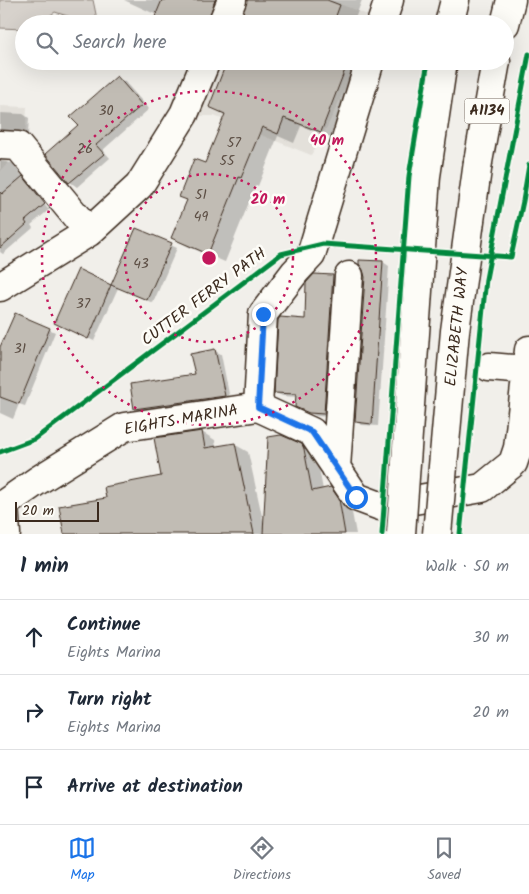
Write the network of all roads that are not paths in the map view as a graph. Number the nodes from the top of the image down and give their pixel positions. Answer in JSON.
{"nodes":[{"id":1,"x":232,"y":0,"type":"edge"},
{"id":2,"x":389,"y":0,"type":"edge"},
{"id":3,"x":455,"y":0,"type":"edge"},
{"id":4,"x":511,"y":0,"type":"edge"},
{"id":5,"x":226,"y":15,"type":"edge"},
{"id":6,"x":384,"y":15,"type":"edge"},
{"id":7,"x":451,"y":15,"type":"edge"},
{"id":8,"x":507,"y":15,"type":"edge"},
{"id":9,"x":202,"y":70,"type":"edge"},
{"id":10,"x":367,"y":70,"type":"edge"},
{"id":11,"x":441,"y":70,"type":"edge"},
{"id":12,"x":494,"y":70,"type":"edge"},
{"id":13,"x":0,"y":145,"type":"edge"},
{"id":14,"x":89,"y":232,"type":"junction"},
{"id":15,"x":349,"y":276,"type":"dead end"},
{"id":16,"x":0,"y":287,"type":"edge"},
{"id":17,"x":528,"y":360,"type":"edge"},
{"id":18,"x":489,"y":366,"type":"dead end"},
{"id":19,"x":258,"y":407,"type":"junction"},
{"id":20,"x":336,"y":468,"type":"junction"},
{"id":21,"x":6,"y":534,"type":"edge"},
{"id":22,"x":401,"y":534,"type":"edge"},
{"id":23,"x":437,"y":534,"type":"edge"}],
"edges":[{"from":1,"to":5,"type":"main road"},
{"from":2,"to":6,"type":"main road"},
{"from":3,"to":7,"type":"main road"},
{"from":4,"to":8,"type":"main road"},
{"from":9,"to":14,"type":"main road"},
{"from":10,"to":19,"type":"main road","name":"EIGHTS MARINA"},
{"from":11,"to":22,"type":"main road","bridge":true},
{"from":12,"to":23,"type":"main road","name":"ELIZABETH WAY","number":"A1134","bridge":true},
{"from":13,"to":14,"type":"main road"},
{"from":14,"to":16,"type":"main road"},
{"from":15,"to":20,"type":"main road"},
{"from":17,"to":18,"type":"main road"},
{"from":17,"to":20,"type":"main road","name":"EIGHTS MARINA"},
{"from":19,"to":20,"type":"main road","name":"EIGHTS MARINA"},
{"from":19,"to":21,"type":"main road","name":"EIGHTS MARINA"}]}
